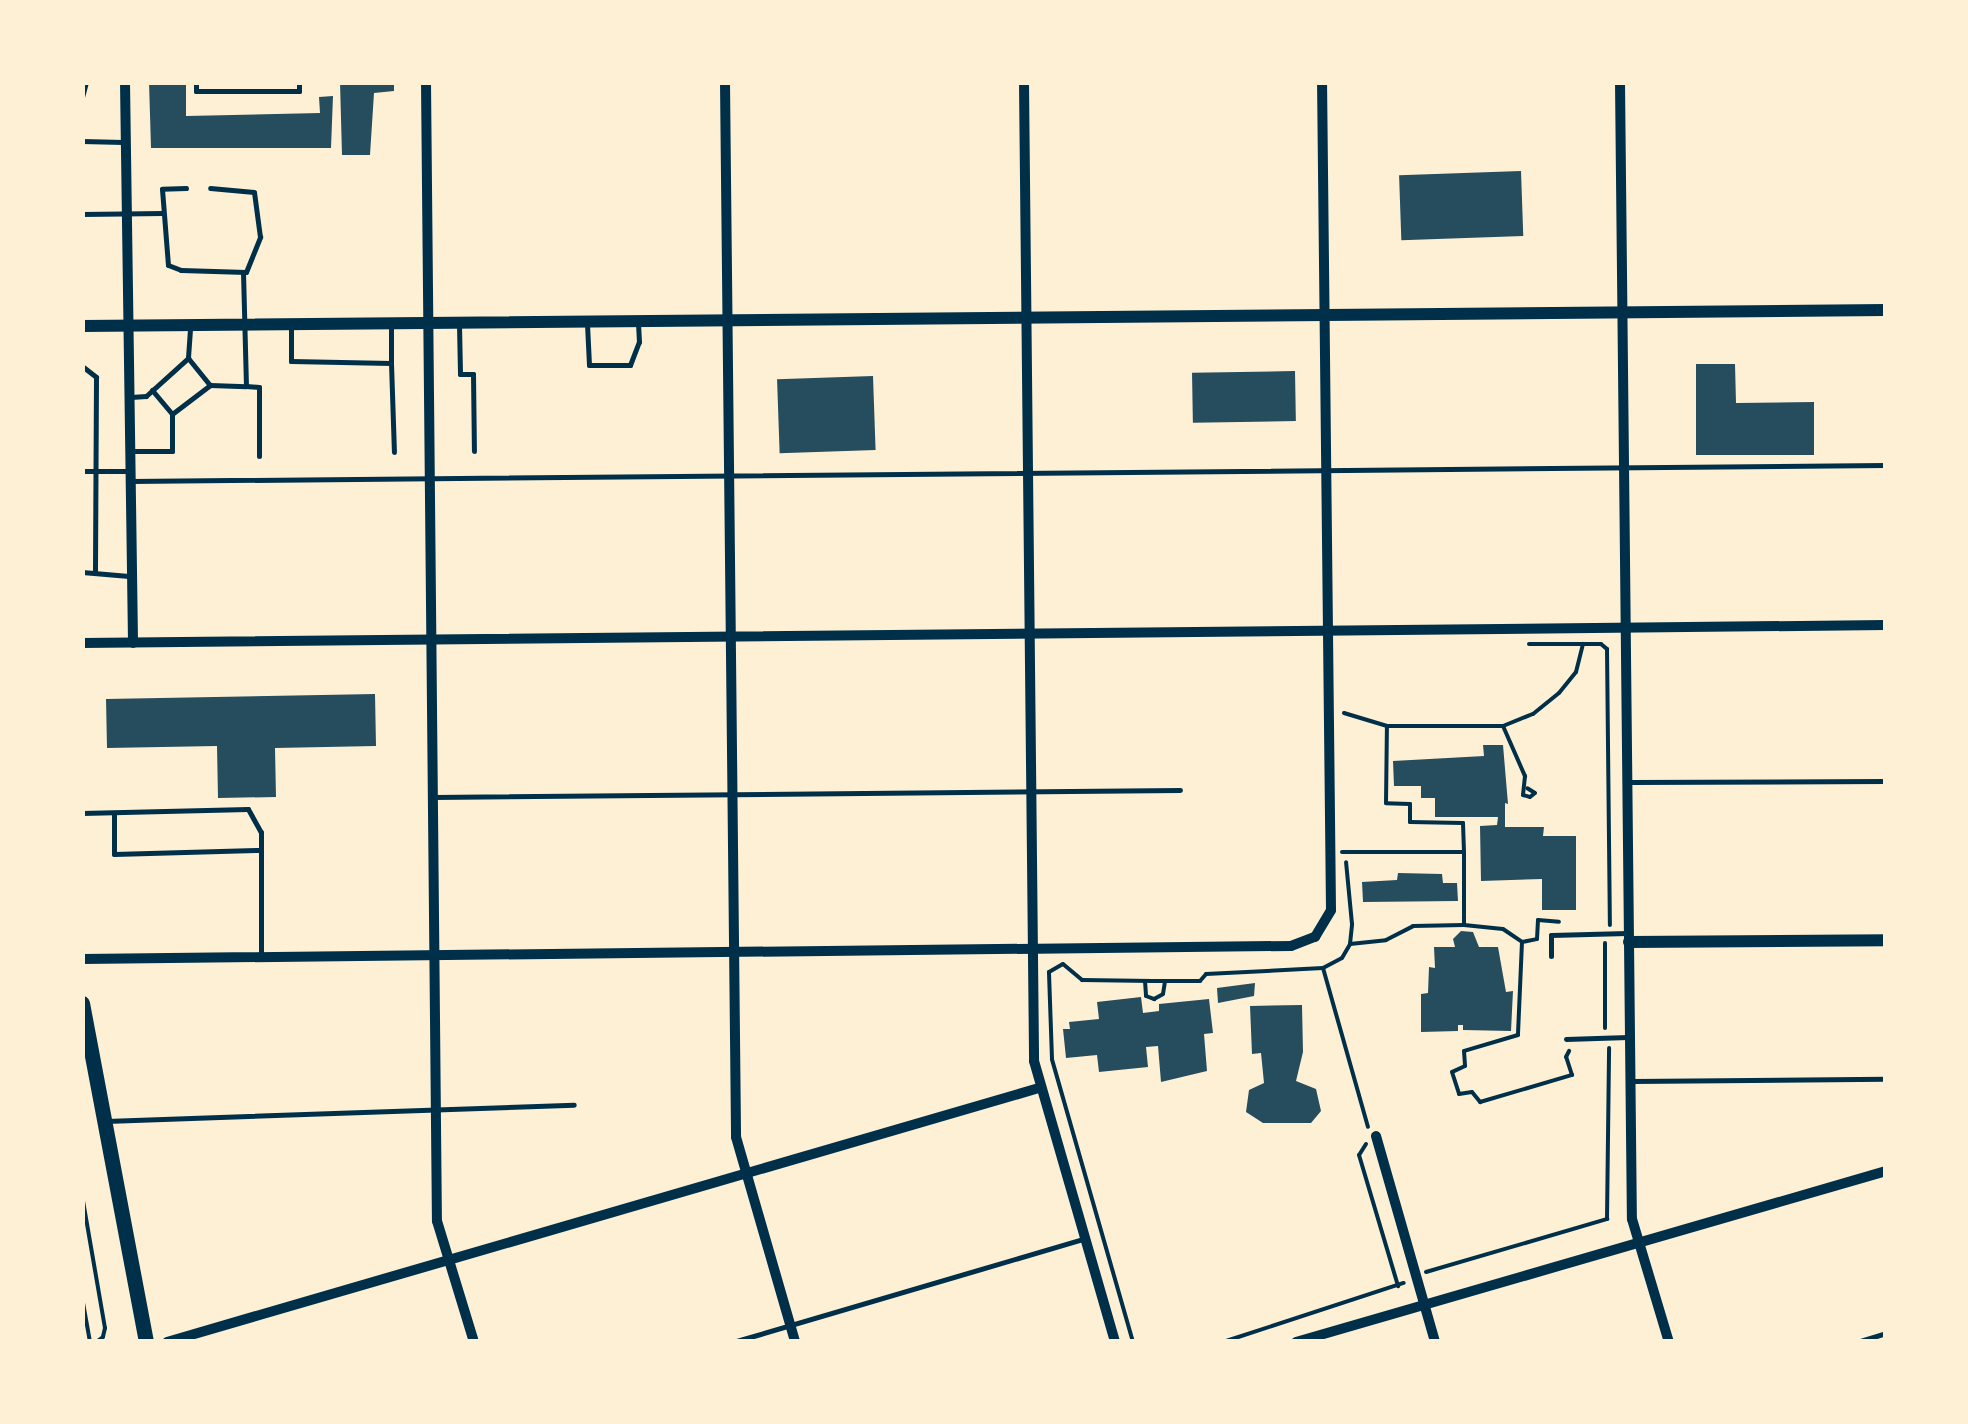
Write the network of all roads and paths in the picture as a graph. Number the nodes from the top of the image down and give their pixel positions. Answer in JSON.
{"nodes":[{"id":1,"x":86,"y":82,"type":"edge"},
{"id":2,"x":125,"y":82,"type":"edge"},
{"id":3,"x":196,"y":82,"type":"edge"},
{"id":4,"x":299,"y":82,"type":"edge"},
{"id":5,"x":426,"y":82,"type":"edge"},
{"id":6,"x":725,"y":82,"type":"edge"},
{"id":7,"x":1024,"y":82,"type":"edge"},
{"id":8,"x":1322,"y":82,"type":"edge"},
{"id":9,"x":1620,"y":82,"type":"edge"},
{"id":10,"x":82,"y":97,"type":"edge"},
{"id":11,"x":82,"y":141,"type":"edge"},
{"id":12,"x":126,"y":142,"type":"junction"},
{"id":13,"x":186,"y":188,"type":"dead end"},
{"id":14,"x":210,"y":188,"type":"dead end"},
{"id":15,"x":164,"y":213,"type":"junction"},
{"id":16,"x":82,"y":214,"type":"edge"},
{"id":17,"x":128,"y":214,"type":"junction"},
{"id":18,"x":243,"y":272,"type":"junction"},
{"id":19,"x":1886,"y":310,"type":"edge"},
{"id":20,"x":1623,"y":312,"type":"junction"},
{"id":21,"x":1324,"y":316,"type":"junction"},
{"id":22,"x":1026,"y":319,"type":"junction"},
{"id":23,"x":727,"y":322,"type":"junction"},
{"id":24,"x":638,"y":323,"type":"junction"},
{"id":25,"x":587,"y":324,"type":"junction"},
{"id":26,"x":430,"y":325,"type":"junction"},
{"id":27,"x":459,"y":325,"type":"junction"},
{"id":28,"x":82,"y":326,"type":"edge"},
{"id":29,"x":130,"y":326,"type":"junction"},
{"id":30,"x":190,"y":326,"type":"junction"},
{"id":31,"x":245,"y":326,"type":"junction"},
{"id":32,"x":291,"y":326,"type":"junction"},
{"id":33,"x":391,"y":326,"type":"junction"},
{"id":34,"x":188,"y":358,"type":"junction"},
{"id":35,"x":392,"y":363,"type":"junction"},
{"id":36,"x":82,"y":366,"type":"edge"},
{"id":37,"x":210,"y":385,"type":"junction"},
{"id":38,"x":246,"y":386,"type":"junction"},
{"id":39,"x":152,"y":390,"type":"junction"},
{"id":40,"x":130,"y":396,"type":"junction"},
{"id":41,"x":172,"y":414,"type":"junction"},
{"id":42,"x":131,"y":451,"type":"junction"},
{"id":43,"x":474,"y":451,"type":"dead end"},
{"id":44,"x":394,"y":452,"type":"dead end"},
{"id":45,"x":259,"y":456,"type":"dead end"},
{"id":46,"x":1886,"y":464,"type":"edge"},
{"id":47,"x":1624,"y":466,"type":"junction"},
{"id":48,"x":96,"y":470,"type":"junction"},
{"id":49,"x":1325,"y":470,"type":"junction"},
{"id":50,"x":82,"y":471,"type":"edge"},
{"id":51,"x":1028,"y":472,"type":"junction"},
{"id":52,"x":131,"y":476,"type":"junction"},
{"id":53,"x":729,"y":476,"type":"junction"},
{"id":54,"x":431,"y":478,"type":"junction"},
{"id":55,"x":82,"y":572,"type":"edge"},
{"id":56,"x":96,"y":573,"type":"junction"},
{"id":57,"x":132,"y":576,"type":"junction"},
{"id":58,"x":1886,"y":625,"type":"edge"},
{"id":59,"x":1626,"y":628,"type":"junction"},
{"id":60,"x":1583,"y":630,"type":"dead end"},
{"id":61,"x":1326,"y":631,"type":"junction"},
{"id":62,"x":1029,"y":634,"type":"junction"},
{"id":63,"x":732,"y":638,"type":"junction"},
{"id":64,"x":432,"y":640,"type":"junction"},
{"id":65,"x":82,"y":642,"type":"edge"},
{"id":66,"x":133,"y":643,"type":"junction"},
{"id":67,"x":1525,"y":644,"type":"dead end"},
{"id":68,"x":1583,"y":644,"type":"junction"},
{"id":69,"x":1329,"y":712,"type":"dead end"},
{"id":70,"x":1388,"y":726,"type":"junction"},
{"id":71,"x":1503,"y":726,"type":"junction"},
{"id":72,"x":1886,"y":781,"type":"edge"},
{"id":73,"x":1627,"y":782,"type":"junction"},
{"id":74,"x":1527,"y":788,"type":"dead end"},
{"id":75,"x":1032,"y":789,"type":"junction"},
{"id":76,"x":1180,"y":790,"type":"dead end"},
{"id":77,"x":733,"y":792,"type":"junction"},
{"id":78,"x":434,"y":797,"type":"junction"},
{"id":79,"x":82,"y":813,"type":"edge"},
{"id":80,"x":114,"y":813,"type":"junction"},
{"id":81,"x":261,"y":850,"type":"junction"},
{"id":82,"x":1329,"y":852,"type":"junction"},
{"id":83,"x":1345,"y":852,"type":"junction"},
{"id":84,"x":1464,"y":852,"type":"junction"},
{"id":85,"x":1464,"y":925,"type":"junction"},
{"id":86,"x":1610,"y":933,"type":"junction"},
{"id":87,"x":1629,"y":938,"type":"junction"},
{"id":88,"x":1886,"y":940,"type":"edge"},
{"id":89,"x":1350,"y":944,"type":"junction"},
{"id":90,"x":1034,"y":949,"type":"junction"},
{"id":91,"x":734,"y":952,"type":"junction"},
{"id":92,"x":435,"y":956,"type":"junction"},
{"id":93,"x":1551,"y":956,"type":"dead end"},
{"id":94,"x":261,"y":957,"type":"junction"},
{"id":95,"x":82,"y":959,"type":"edge"},
{"id":96,"x":1323,"y":968,"type":"junction"},
{"id":97,"x":1145,"y":981,"type":"junction"},
{"id":98,"x":1165,"y":981,"type":"junction"},
{"id":99,"x":82,"y":1004,"type":"edge"},
{"id":100,"x":1630,"y":1037,"type":"junction"},
{"id":101,"x":1607,"y":1038,"type":"junction"},
{"id":102,"x":1566,"y":1039,"type":"dead end"},
{"id":103,"x":1598,"y":1049,"type":"dead end"},
{"id":104,"x":1609,"y":1049,"type":"junction"},
{"id":105,"x":1579,"y":1050,"type":"dead end"},
{"id":106,"x":1886,"y":1079,"type":"edge"},
{"id":107,"x":1630,"y":1081,"type":"junction"},
{"id":108,"x":1040,"y":1088,"type":"junction"},
{"id":109,"x":574,"y":1104,"type":"dead end"},
{"id":110,"x":436,"y":1109,"type":"junction"},
{"id":111,"x":103,"y":1122,"type":"junction"},
{"id":112,"x":1376,"y":1136,"type":"dead end"},
{"id":113,"x":1886,"y":1170,"type":"edge"},
{"id":114,"x":746,"y":1174,"type":"junction"},
{"id":115,"x":82,"y":1195,"type":"edge"},
{"id":116,"x":1084,"y":1239,"type":"junction"},
{"id":117,"x":1640,"y":1242,"type":"junction"},
{"id":118,"x":449,"y":1259,"type":"junction"},
{"id":119,"x":1416,"y":1277,"type":"junction"},
{"id":120,"x":1398,"y":1287,"type":"junction"},
{"id":121,"x":82,"y":1297,"type":"edge"},
{"id":122,"x":1424,"y":1304,"type":"junction"},
{"id":123,"x":791,"y":1325,"type":"junction"},
{"id":124,"x":1886,"y":1333,"type":"edge"},
{"id":125,"x":93,"y":1342,"type":"edge"},
{"id":126,"x":146,"y":1342,"type":"edge"},
{"id":127,"x":167,"y":1342,"type":"edge"},
{"id":128,"x":474,"y":1342,"type":"edge"},
{"id":129,"x":733,"y":1342,"type":"edge"},
{"id":130,"x":796,"y":1342,"type":"edge"},
{"id":131,"x":1114,"y":1342,"type":"edge"},
{"id":132,"x":1134,"y":1342,"type":"edge"},
{"id":133,"x":1224,"y":1342,"type":"edge"},
{"id":134,"x":1296,"y":1342,"type":"edge"},
{"id":135,"x":1435,"y":1342,"type":"edge"},
{"id":136,"x":1669,"y":1342,"type":"edge"},
{"id":137,"x":1857,"y":1342,"type":"edge"}],
"edges":[{"from":1,"to":10,"type":"lane"},
{"from":2,"to":12,"type":"street"},
{"from":3,"to":4,"type":"lane"},
{"from":5,"to":26,"type":"street"},
{"from":6,"to":23,"type":"street"},
{"from":7,"to":22,"type":"street"},
{"from":8,"to":21,"type":"street"},
{"from":9,"to":20,"type":"street"},
{"from":11,"to":12,"type":"lane"},
{"from":12,"to":17,"type":"street"},
{"from":13,"to":15,"type":"lane"},
{"from":14,"to":18,"type":"lane"},
{"from":15,"to":17,"type":"lane"},
{"from":15,"to":18,"type":"lane"},
{"from":16,"to":17,"type":"lane"},
{"from":17,"to":29,"type":"street"},
{"from":18,"to":31,"type":"lane"},
{"from":19,"to":20,"type":"street"},
{"from":20,"to":21,"type":"street"},
{"from":20,"to":47,"type":"street"},
{"from":21,"to":22,"type":"street"},
{"from":21,"to":49,"type":"street"},
{"from":22,"to":23,"type":"street"},
{"from":22,"to":51,"type":"street"},
{"from":23,"to":24,"type":"street"},
{"from":23,"to":53,"type":"street"},
{"from":24,"to":25,"type":"street"},
{"from":24,"to":25,"type":"lane"},
{"from":25,"to":27,"type":"street"},
{"from":26,"to":27,"type":"street"},
{"from":26,"to":33,"type":"street"},
{"from":26,"to":54,"type":"street"},
{"from":27,"to":43,"type":"lane"},
{"from":28,"to":29,"type":"street"},
{"from":29,"to":30,"type":"street"},
{"from":29,"to":40,"type":"street"},
{"from":30,"to":31,"type":"street"},
{"from":30,"to":34,"type":"lane"},
{"from":31,"to":32,"type":"street"},
{"from":31,"to":38,"type":"lane"},
{"from":32,"to":33,"type":"street"},
{"from":32,"to":35,"type":"lane"},
{"from":33,"to":35,"type":"lane"},
{"from":34,"to":37,"type":"lane"},
{"from":34,"to":39,"type":"lane"},
{"from":35,"to":44,"type":"lane"},
{"from":36,"to":48,"type":"lane"},
{"from":37,"to":38,"type":"lane"},
{"from":37,"to":41,"type":"lane"},
{"from":38,"to":45,"type":"lane"},
{"from":39,"to":40,"type":"lane"},
{"from":39,"to":41,"type":"lane"},
{"from":40,"to":42,"type":"street"},
{"from":41,"to":42,"type":"lane"},
{"from":42,"to":52,"type":"street"},
{"from":46,"to":47,"type":"lane"},
{"from":47,"to":49,"type":"lane"},
{"from":47,"to":59,"type":"street"},
{"from":48,"to":50,"type":"lane"},
{"from":48,"to":52,"type":"lane"},
{"from":48,"to":56,"type":"lane"},
{"from":49,"to":51,"type":"lane"},
{"from":49,"to":61,"type":"street"},
{"from":51,"to":53,"type":"lane"},
{"from":51,"to":62,"type":"street"},
{"from":52,"to":54,"type":"lane"},
{"from":52,"to":57,"type":"street"},
{"from":53,"to":54,"type":"lane"},
{"from":53,"to":63,"type":"street"},
{"from":54,"to":64,"type":"street"},
{"from":55,"to":56,"type":"lane"},
{"from":56,"to":57,"type":"lane"},
{"from":57,"to":66,"type":"street"},
{"from":58,"to":59,"type":"street"},
{"from":59,"to":61,"type":"street"},
{"from":59,"to":73,"type":"street"},
{"from":60,"to":68,"type":"path"},
{"from":61,"to":62,"type":"street"},
{"from":61,"to":82,"type":"street"},
{"from":62,"to":63,"type":"street"},
{"from":62,"to":75,"type":"street"},
{"from":63,"to":64,"type":"street"},
{"from":63,"to":77,"type":"street"},
{"from":64,"to":66,"type":"street"},
{"from":64,"to":78,"type":"street"},
{"from":65,"to":66,"type":"street"},
{"from":67,"to":68,"type":"path"},
{"from":68,"to":71,"type":"path"},
{"from":68,"to":86,"type":"path"},
{"from":69,"to":70,"type":"path"},
{"from":70,"to":71,"type":"path"},
{"from":70,"to":84,"type":"path"},
{"from":71,"to":74,"type":"path"},
{"from":72,"to":73,"type":"lane"},
{"from":73,"to":87,"type":"street"},
{"from":75,"to":76,"type":"lane"},
{"from":75,"to":77,"type":"lane"},
{"from":75,"to":90,"type":"street"},
{"from":77,"to":78,"type":"lane"},
{"from":77,"to":91,"type":"street"},
{"from":78,"to":92,"type":"street"},
{"from":79,"to":80,"type":"lane"},
{"from":80,"to":81,"type":"lane"},
{"from":80,"to":81,"type":"lane"},
{"from":81,"to":94,"type":"lane"},
{"from":82,"to":83,"type":"path"},
{"from":82,"to":90,"type":"street"},
{"from":83,"to":84,"type":"path"},
{"from":83,"to":89,"type":"path"},
{"from":84,"to":85,"type":"path"},
{"from":85,"to":89,"type":"path"},
{"from":85,"to":105,"type":"path"},
{"from":86,"to":87,"type":"lane"},
{"from":86,"to":93,"type":"lane"},
{"from":86,"to":101,"type":"path"},
{"from":87,"to":88,"type":"street"},
{"from":87,"to":100,"type":"street"},
{"from":89,"to":96,"type":"path"},
{"from":90,"to":91,"type":"street"},
{"from":90,"to":108,"type":"street"},
{"from":91,"to":92,"type":"street"},
{"from":91,"to":114,"type":"street"},
{"from":92,"to":94,"type":"street"},
{"from":92,"to":110,"type":"street"},
{"from":94,"to":95,"type":"street"},
{"from":96,"to":98,"type":"path"},
{"from":96,"to":120,"type":"path"},
{"from":97,"to":98,"type":"path"},
{"from":97,"to":98,"type":"path"},
{"from":97,"to":132,"type":"path"},
{"from":99,"to":111,"type":"main road"},
{"from":100,"to":101,"type":"lane"},
{"from":100,"to":107,"type":"street"},
{"from":101,"to":102,"type":"lane"},
{"from":101,"to":104,"type":"path"},
{"from":103,"to":104,"type":"path"},
{"from":104,"to":119,"type":"path"},
{"from":106,"to":107,"type":"lane"},
{"from":107,"to":117,"type":"street"},
{"from":108,"to":114,"type":"street"},
{"from":108,"to":116,"type":"street"},
{"from":109,"to":110,"type":"lane"},
{"from":110,"to":111,"type":"lane"},
{"from":110,"to":118,"type":"street"},
{"from":111,"to":126,"type":"main road"},
{"from":112,"to":119,"type":"street"},
{"from":113,"to":117,"type":"street"},
{"from":114,"to":118,"type":"street"},
{"from":114,"to":123,"type":"street"},
{"from":115,"to":125,"type":"path"},
{"from":116,"to":123,"type":"lane"},
{"from":116,"to":131,"type":"street"},
{"from":117,"to":122,"type":"street"},
{"from":117,"to":136,"type":"street"},
{"from":118,"to":127,"type":"street"},
{"from":118,"to":128,"type":"street"},
{"from":119,"to":120,"type":"path"},
{"from":119,"to":122,"type":"street"},
{"from":120,"to":133,"type":"path"},
{"from":121,"to":125,"type":"path"},
{"from":122,"to":134,"type":"street"},
{"from":122,"to":135,"type":"street"},
{"from":123,"to":129,"type":"lane"},
{"from":123,"to":130,"type":"street"},
{"from":124,"to":137,"type":"lane"}]}
